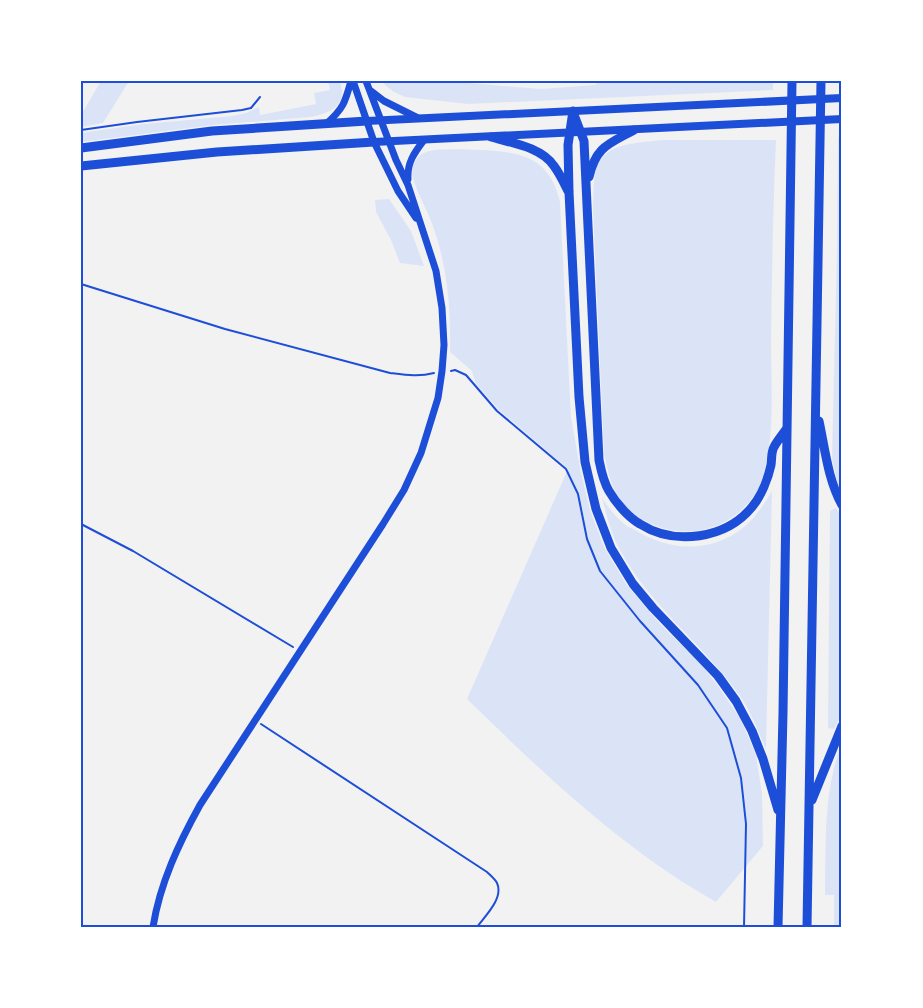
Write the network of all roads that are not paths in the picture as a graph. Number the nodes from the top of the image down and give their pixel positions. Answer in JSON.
{"nodes":[{"id":1,"x":352,"y":81,"type":"edge"},
{"id":2,"x":366,"y":81,"type":"edge"},
{"id":3,"x":792,"y":81,"type":"edge"},
{"id":4,"x":821,"y":81,"type":"edge"},
{"id":5,"x":370,"y":91,"type":"junction"},
{"id":6,"x":842,"y":98,"type":"edge"},
{"id":7,"x":573,"y":111,"type":"junction"},
{"id":8,"x":421,"y":119,"type":"junction"},
{"id":9,"x":842,"y":119,"type":"edge"},
{"id":10,"x":367,"y":121,"type":"junction"},
{"id":11,"x":382,"y":121,"type":"junction"},
{"id":12,"x":326,"y":124,"type":"junction"},
{"id":13,"x":634,"y":130,"type":"junction"},
{"id":14,"x":570,"y":132,"type":"junction"},
{"id":15,"x":581,"y":132,"type":"junction"},
{"id":16,"x":491,"y":137,"type":"junction"},
{"id":17,"x":424,"y":140,"type":"junction"},
{"id":18,"x":375,"y":142,"type":"junction"},
{"id":19,"x":389,"y":142,"type":"junction"},
{"id":20,"x":81,"y":148,"type":"edge"},
{"id":21,"x":81,"y":166,"type":"edge"},
{"id":22,"x":408,"y":185,"type":"junction"},
{"id":23,"x":585,"y":191,"type":"junction"},
{"id":24,"x":569,"y":192,"type":"junction"},
{"id":25,"x":420,"y":225,"type":"junction"},
{"id":26,"x":816,"y":401,"type":"junction"},
{"id":27,"x":787,"y":428,"type":"junction"},
{"id":28,"x":842,"y":505,"type":"edge"},
{"id":29,"x":842,"y":726,"type":"edge"},
{"id":30,"x":809,"y":808,"type":"junction"},
{"id":31,"x":780,"y":818,"type":"junction"},
{"id":32,"x":153,"y":927,"type":"edge"},
{"id":33,"x":778,"y":927,"type":"edge"},
{"id":34,"x":807,"y":927,"type":"edge"}],
"edges":[{"from":1,"to":10,"type":"street"},
{"from":1,"to":12,"type":"street"},
{"from":2,"to":5,"type":"street"},
{"from":3,"to":27,"type":"highway"},
{"from":4,"to":26,"type":"highway"},
{"from":5,"to":8,"type":"street"},
{"from":5,"to":11,"type":"street"},
{"from":6,"to":7,"type":"main road"},
{"from":7,"to":8,"type":"main road"},
{"from":7,"to":14,"type":"highway"},
{"from":7,"to":15,"type":"highway"},
{"from":8,"to":11,"type":"main road"},
{"from":9,"to":13,"type":"main road"},
{"from":10,"to":11,"type":"main road"},
{"from":10,"to":12,"type":"highway"},
{"from":10,"to":18,"type":"street"},
{"from":11,"to":19,"type":"street"},
{"from":12,"to":20,"type":"highway"},
{"from":13,"to":15,"type":"main road"},
{"from":13,"to":23,"type":"highway"},
{"from":14,"to":15,"type":"main road"},
{"from":14,"to":16,"type":"main road"},
{"from":14,"to":24,"type":"highway"},
{"from":15,"to":23,"type":"highway"},
{"from":16,"to":17,"type":"main road"},
{"from":16,"to":24,"type":"highway"},
{"from":17,"to":19,"type":"main road"},
{"from":17,"to":22,"type":"street"},
{"from":18,"to":19,"type":"main road"},
{"from":18,"to":21,"type":"highway"},
{"from":18,"to":25,"type":"street"},
{"from":19,"to":22,"type":"street"},
{"from":22,"to":25,"type":"street"},
{"from":23,"to":27,"type":"highway"},
{"from":24,"to":31,"type":"highway"},
{"from":25,"to":32,"type":"street"},
{"from":26,"to":28,"type":"highway"},
{"from":26,"to":30,"type":"highway"},
{"from":27,"to":31,"type":"highway"},
{"from":29,"to":30,"type":"highway"},
{"from":30,"to":34,"type":"highway"},
{"from":31,"to":33,"type":"highway"}]}
